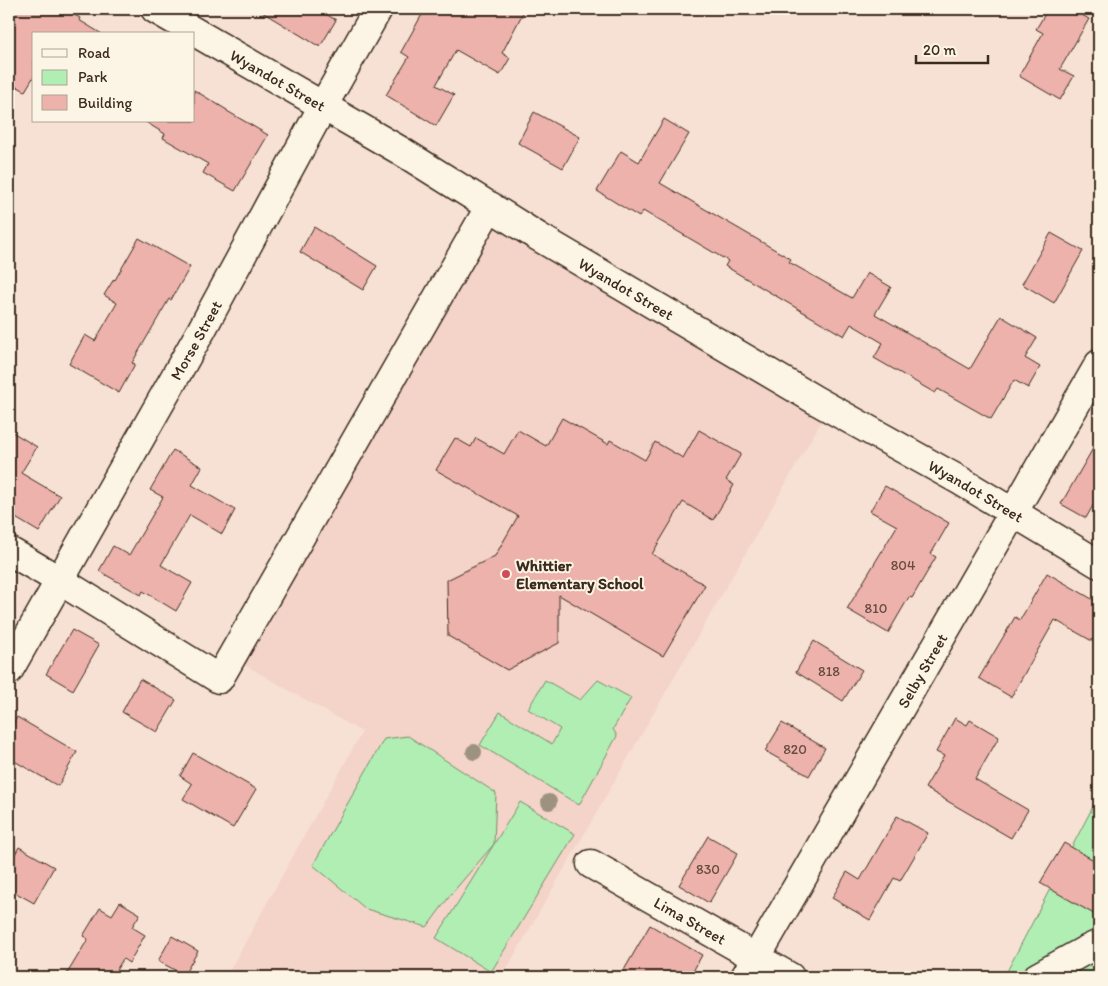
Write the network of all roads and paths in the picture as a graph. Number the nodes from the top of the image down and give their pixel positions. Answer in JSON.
{"nodes":[{"id":1,"x":155,"y":9,"type":"edge"},
{"id":2,"x":378,"y":9,"type":"edge"},
{"id":3,"x":195,"y":32,"type":"edge"},
{"id":4,"x":195,"y":32,"type":"edge"},
{"id":5,"x":323,"y":106,"type":"junction"},
{"id":6,"x":490,"y":206,"type":"junction"},
{"id":7,"x":1099,"y":364,"type":"edge"},
{"id":8,"x":1013,"y":512,"type":"junction"},
{"id":9,"x":9,"y":551,"type":"edge"},
{"id":10,"x":1099,"y":564,"type":"edge"},
{"id":11,"x":59,"y":580,"type":"junction"},
{"id":12,"x":9,"y":670,"type":"edge"},
{"id":13,"x":591,"y":864,"type":"dead end"},
{"id":14,"x":1099,"y":944,"type":"edge"},
{"id":15,"x":751,"y":968,"type":"edge"},
{"id":16,"x":790,"y":977,"type":"edge"},
{"id":17,"x":1036,"y":977,"type":"edge"}],
"edges":[{"from":1,"to":4,"type":"street","name":"Wyandot Street"},
{"from":2,"to":5,"type":"street","name":"Morse Street"},
{"from":3,"to":5,"type":"street","name":"Wyandot Street"},
{"from":5,"to":6,"type":"street","name":"Wyandot Street"},
{"from":5,"to":11,"type":"street","name":"Morse Street"},
{"from":6,"to":8,"type":"street","name":"Wyandot Street"},
{"from":6,"to":11,"type":"street"},
{"from":7,"to":8,"type":"street","name":"Selby Street"},
{"from":8,"to":10,"type":"street","name":"Wyandot Street"},
{"from":8,"to":15,"type":"street","name":"Selby Street"},
{"from":9,"to":11,"type":"street"},
{"from":11,"to":12,"type":"street","name":"Morse Street"},
{"from":13,"to":15,"type":"street","name":"Lima Street"},
{"from":14,"to":17,"type":"street"},
{"from":15,"to":16,"type":"street","name":"Lima Street"}]}
